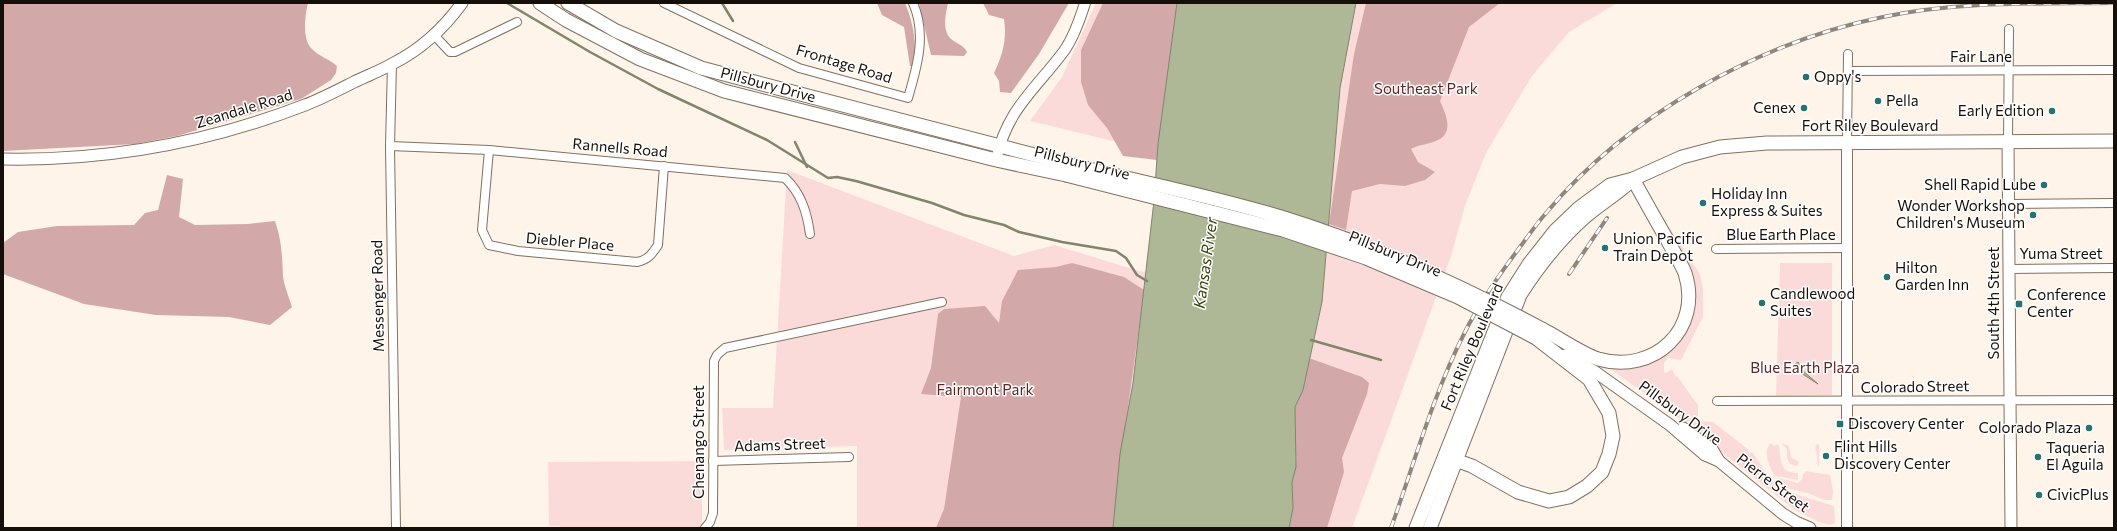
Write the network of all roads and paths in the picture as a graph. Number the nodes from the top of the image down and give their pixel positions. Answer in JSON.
{"nodes":[{"id":1,"x":462,"y":3,"type":"edge"},
{"id":2,"x":540,"y":3,"type":"edge"},
{"id":3,"x":568,"y":3,"type":"edge"},
{"id":4,"x":664,"y":3,"type":"edge"},
{"id":5,"x":913,"y":3,"type":"edge"},
{"id":6,"x":1086,"y":3,"type":"edge"},
{"id":7,"x":517,"y":22,"type":"dead end"},
{"id":8,"x":2009,"y":29,"type":"dead end"},
{"id":9,"x":434,"y":35,"type":"junction"},
{"id":10,"x":1848,"y":54,"type":"dead end"},
{"id":11,"x":392,"y":64,"type":"junction"},
{"id":12,"x":2009,"y":70,"type":"junction"},
{"id":13,"x":2114,"y":70,"type":"edge"},
{"id":14,"x":1848,"y":72,"type":"junction"},
{"id":15,"x":2008,"y":141,"type":"junction"},
{"id":16,"x":2114,"y":141,"type":"edge"},
{"id":17,"x":1847,"y":143,"type":"junction"},
{"id":18,"x":999,"y":145,"type":"junction"},
{"id":19,"x":390,"y":146,"type":"junction"},
{"id":20,"x":489,"y":150,"type":"junction"},
{"id":21,"x":3,"y":159,"type":"edge"},
{"id":22,"x":996,"y":160,"type":"junction"},
{"id":23,"x":664,"y":166,"type":"junction"},
{"id":24,"x":1068,"y":170,"type":"junction"},
{"id":25,"x":1633,"y":179,"type":"junction"},
{"id":26,"x":2114,"y":203,"type":"edge"},
{"id":27,"x":2009,"y":204,"type":"junction"},
{"id":28,"x":810,"y":234,"type":"dead end"},
{"id":29,"x":1846,"y":248,"type":"junction"},
{"id":30,"x":1716,"y":249,"type":"dead end"},
{"id":31,"x":2009,"y":268,"type":"junction"},
{"id":32,"x":2114,"y":268,"type":"edge"},
{"id":33,"x":942,"y":302,"type":"dead end"},
{"id":34,"x":1539,"y":334,"type":"junction"},
{"id":35,"x":2010,"y":400,"type":"junction"},
{"id":36,"x":2114,"y":400,"type":"edge"},
{"id":37,"x":1717,"y":401,"type":"dead end"},
{"id":38,"x":1848,"y":402,"type":"junction"},
{"id":39,"x":849,"y":457,"type":"dead end"},
{"id":40,"x":1450,"y":458,"type":"junction"},
{"id":41,"x":713,"y":461,"type":"junction"},
{"id":42,"x":1719,"y":461,"type":"joint"},
{"id":43,"x":396,"y":528,"type":"edge"},
{"id":44,"x":705,"y":528,"type":"edge"},
{"id":45,"x":1416,"y":528,"type":"edge"},
{"id":46,"x":1430,"y":528,"type":"edge"},
{"id":47,"x":1810,"y":528,"type":"edge"},
{"id":48,"x":1847,"y":528,"type":"edge"},
{"id":49,"x":2011,"y":528,"type":"edge"}],
"edges":[{"from":1,"to":9,"type":"main road","name":"Zeandale Road"},
{"from":2,"to":22,"type":"highway","name":"Pillsbury Drive"},
{"from":3,"to":18,"type":"highway","name":"Pillsbury Drive"},
{"from":4,"to":5,"type":"street","name":"Frontage Road"},
{"from":6,"to":18,"type":"street"},
{"from":7,"to":9,"type":"street"},
{"from":8,"to":12,"type":"street","name":"South 4th Street"},
{"from":9,"to":11,"type":"main road","name":"Zeandale Road"},
{"from":10,"to":14,"type":"street"},
{"from":11,"to":19,"type":"street","name":"Messenger Road"},
{"from":11,"to":21,"type":"main road","name":"Zeandale Road"},
{"from":12,"to":13,"type":"street","name":"Fair Lane"},
{"from":12,"to":14,"type":"street","name":"Fair Lane"},
{"from":12,"to":15,"type":"street","name":"South 4th Street"},
{"from":14,"to":17,"type":"street"},
{"from":15,"to":16,"type":"highway","name":"Fort Riley Boulevard"},
{"from":15,"to":17,"type":"highway","name":"Fort Riley Boulevard"},
{"from":15,"to":27,"type":"main road","name":"South 4th Street"},
{"from":17,"to":25,"type":"highway","name":"Fort Riley Boulevard"},
{"from":17,"to":29,"type":"street"},
{"from":18,"to":22,"type":"street"},
{"from":18,"to":24,"type":"highway","name":"Pillsbury Drive"},
{"from":19,"to":20,"type":"street","name":"Rannells Road"},
{"from":19,"to":43,"type":"street","name":"Messenger Road"},
{"from":20,"to":23,"type":"street","name":"Rannells Road"},
{"from":20,"to":23,"type":"street","name":"Diebler Place"},
{"from":22,"to":24,"type":"highway","name":"Pillsbury Drive"},
{"from":23,"to":28,"type":"street","name":"Rannells Road"},
{"from":24,"to":34,"type":"highway","name":"Pillsbury Drive","bridge":true},
{"from":25,"to":34,"type":"highway"},
{"from":25,"to":40,"type":"highway","name":"Fort Riley Boulevard"},
{"from":26,"to":27,"type":"street"},
{"from":27,"to":31,"type":"main road","name":"South 4th Street"},
{"from":29,"to":30,"type":"street","name":"Blue Earth Place"},
{"from":29,"to":38,"type":"street"},
{"from":31,"to":32,"type":"street","name":"Yuma Street"},
{"from":31,"to":35,"type":"main road","name":"South 4th Street"},
{"from":33,"to":41,"type":"street","name":"Chenango Street"},
{"from":34,"to":40,"type":"highway"},
{"from":34,"to":42,"type":"main road","name":"Pillsbury Drive"},
{"from":35,"to":36,"type":"street","name":"Colorado Street"},
{"from":35,"to":38,"type":"street","name":"Colorado Street"},
{"from":35,"to":49,"type":"main road","name":"South 4th Street"},
{"from":37,"to":38,"type":"street","name":"Colorado Street"},
{"from":38,"to":48,"type":"street"},
{"from":39,"to":41,"type":"street","name":"Adams Street"},
{"from":40,"to":45,"type":"highway","name":"Fort Riley Boulevard"},
{"from":40,"to":46,"type":"highway","name":"Fort Riley Boulevard"},
{"from":41,"to":44,"type":"street","name":"Chenango Street"},
{"from":42,"to":47,"type":"main road","name":"Pierre Street"}]}
